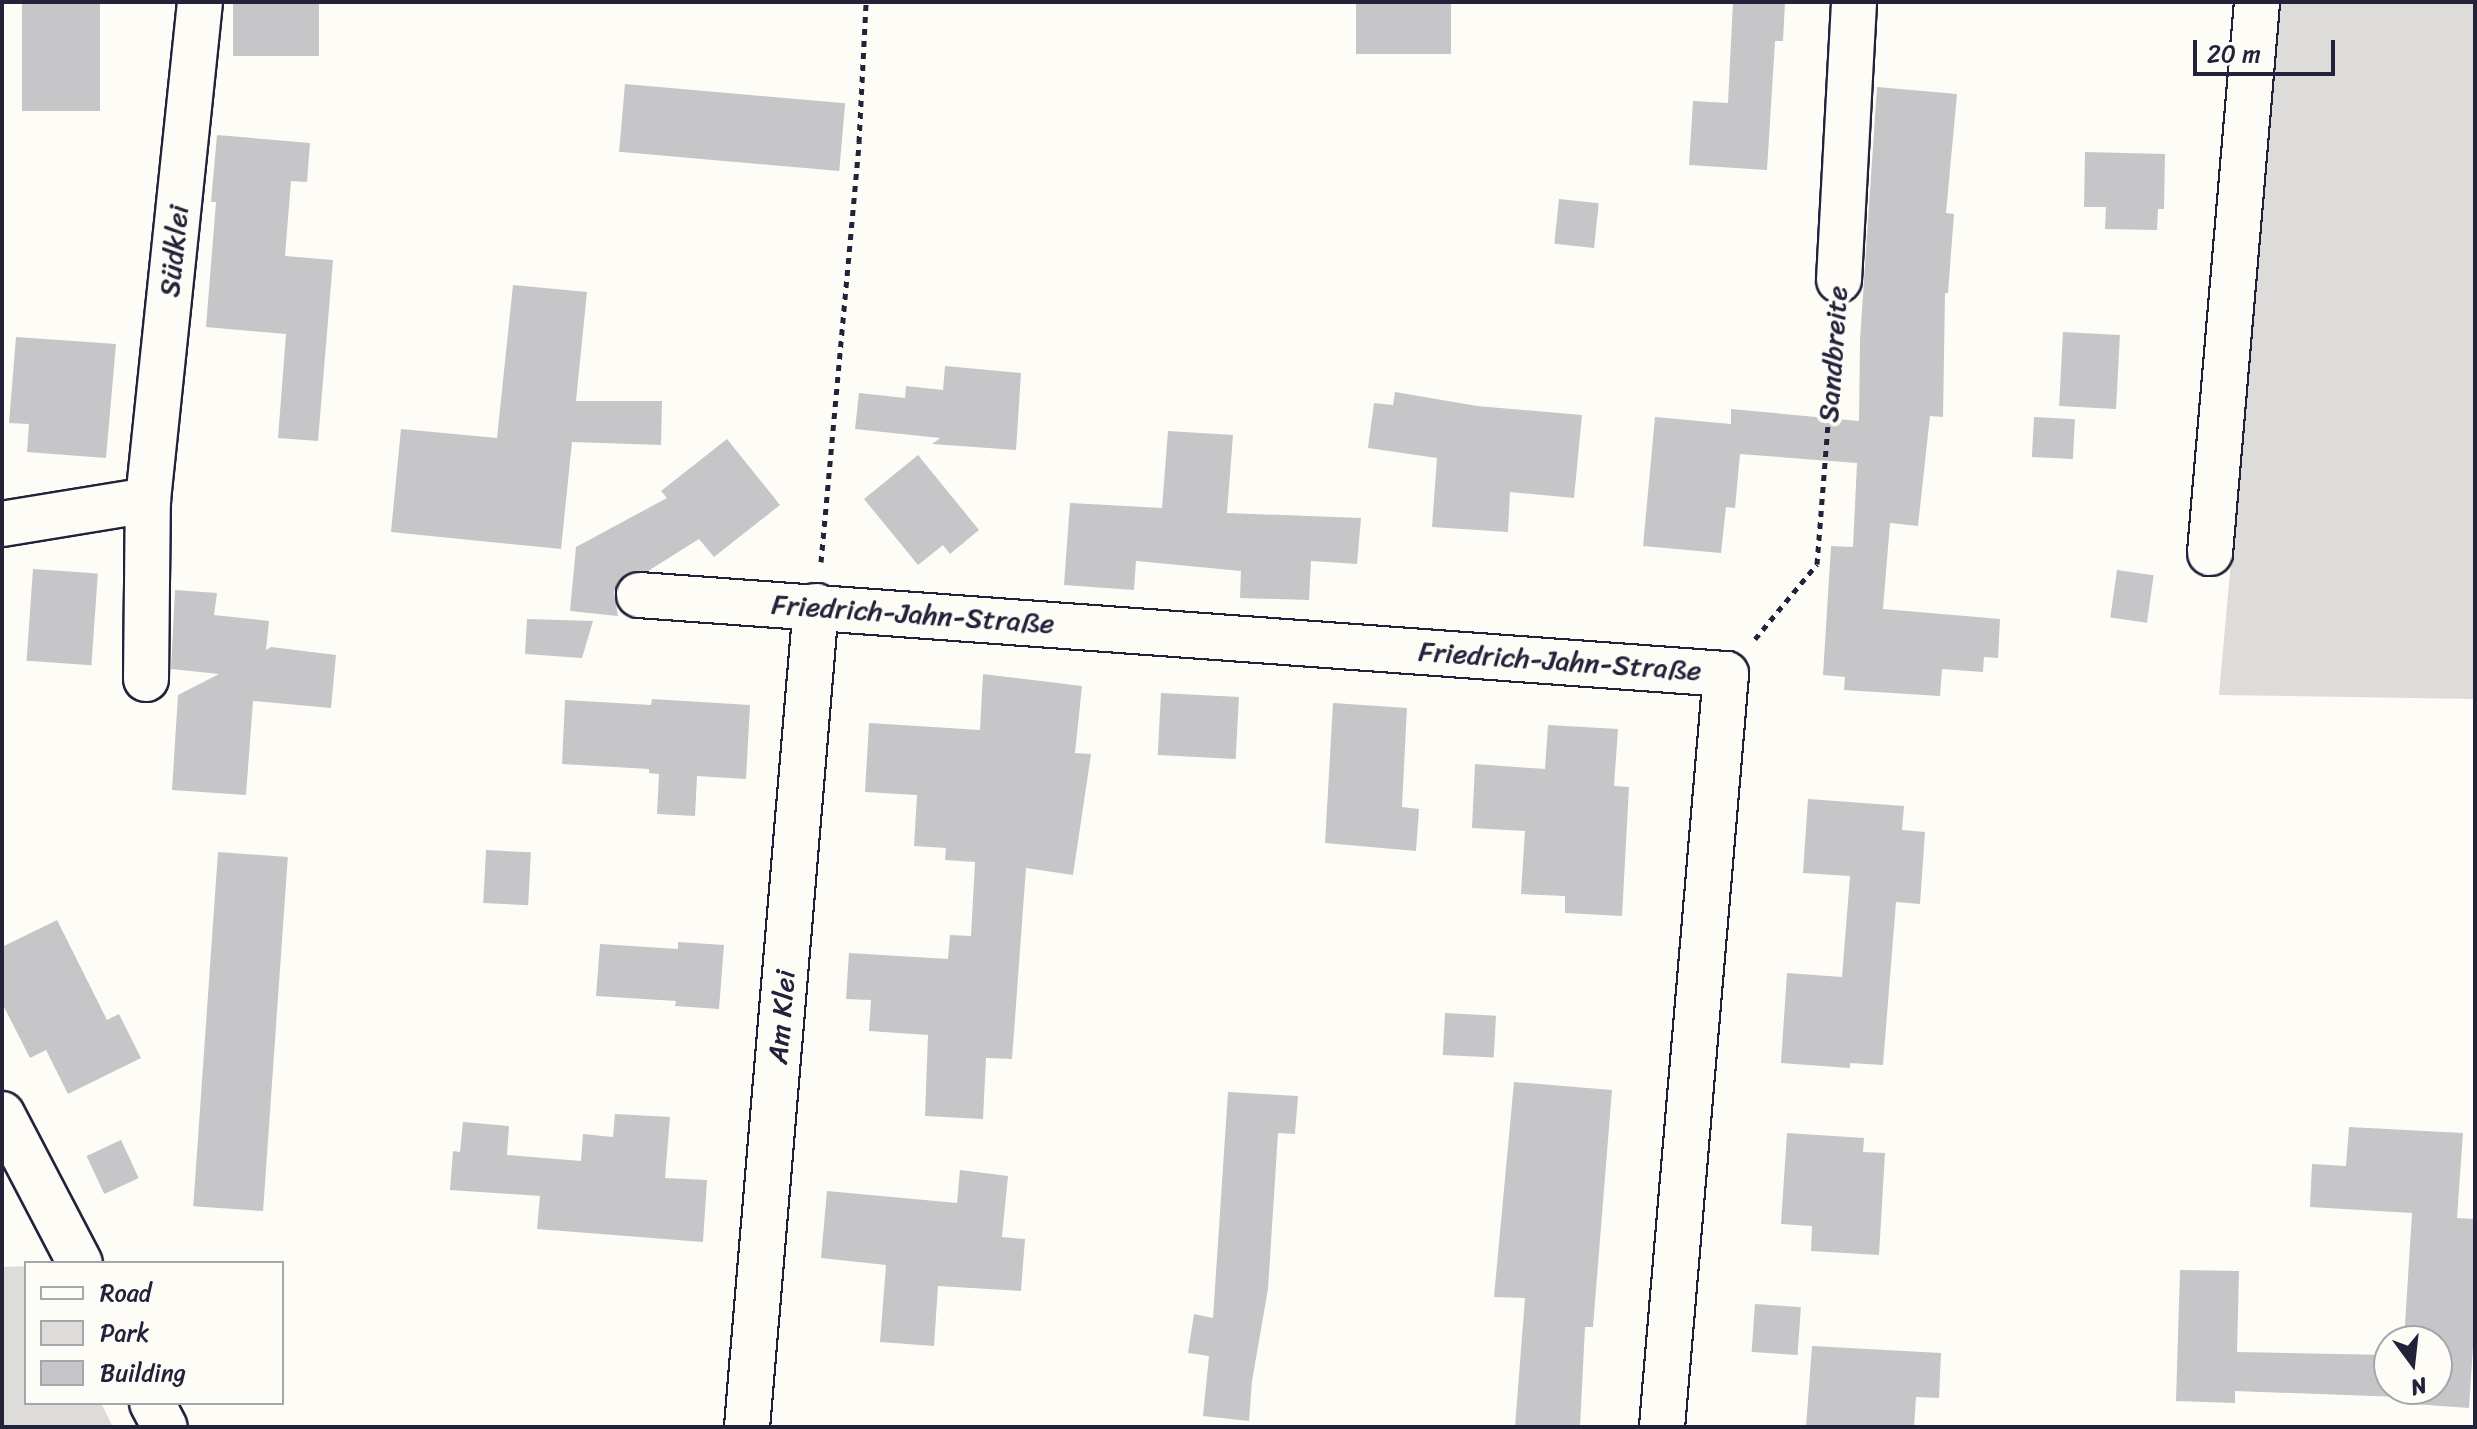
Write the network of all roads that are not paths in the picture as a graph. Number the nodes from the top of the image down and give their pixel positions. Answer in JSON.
{"nodes":[{"id":1,"x":200,"y":2,"type":"edge"},
{"id":2,"x":1854,"y":2,"type":"edge"},
{"id":3,"x":2257,"y":2,"type":"edge"},
{"id":4,"x":1839,"y":280,"type":"road end"},
{"id":5,"x":148,"y":500,"type":"junction"},
{"id":6,"x":2,"y":524,"type":"edge"},
{"id":7,"x":2210,"y":553,"type":"dead end"},
{"id":8,"x":639,"y":595,"type":"dead end"},
{"id":9,"x":816,"y":606,"type":"junction"},
{"id":10,"x":146,"y":679,"type":"dead end"},
{"id":11,"x":2,"y":1114,"type":"edge"},
{"id":12,"x":79,"y":1261,"type":"edge"},
{"id":13,"x":153,"y":1405,"type":"edge"},
{"id":14,"x":165,"y":1427,"type":"edge"},
{"id":15,"x":747,"y":1427,"type":"edge"},
{"id":16,"x":1662,"y":1427,"type":"edge"}],
"edges":[{"from":1,"to":5,"type":"street","name":"Südklei"},
{"from":2,"to":4,"type":"street","name":"Sandbreite"},
{"from":3,"to":7,"type":"street"},
{"from":5,"to":6,"type":"street"},
{"from":5,"to":10,"type":"street","name":"Südklei"},
{"from":8,"to":9,"type":"street","name":"Friedrich-Jahn-Straße"},
{"from":9,"to":15,"type":"street","name":"Am Klei"},
{"from":9,"to":16,"type":"street","name":"Friedrich-Jahn-Straße"},
{"from":11,"to":12,"type":"street"},
{"from":13,"to":14,"type":"street"}]}
